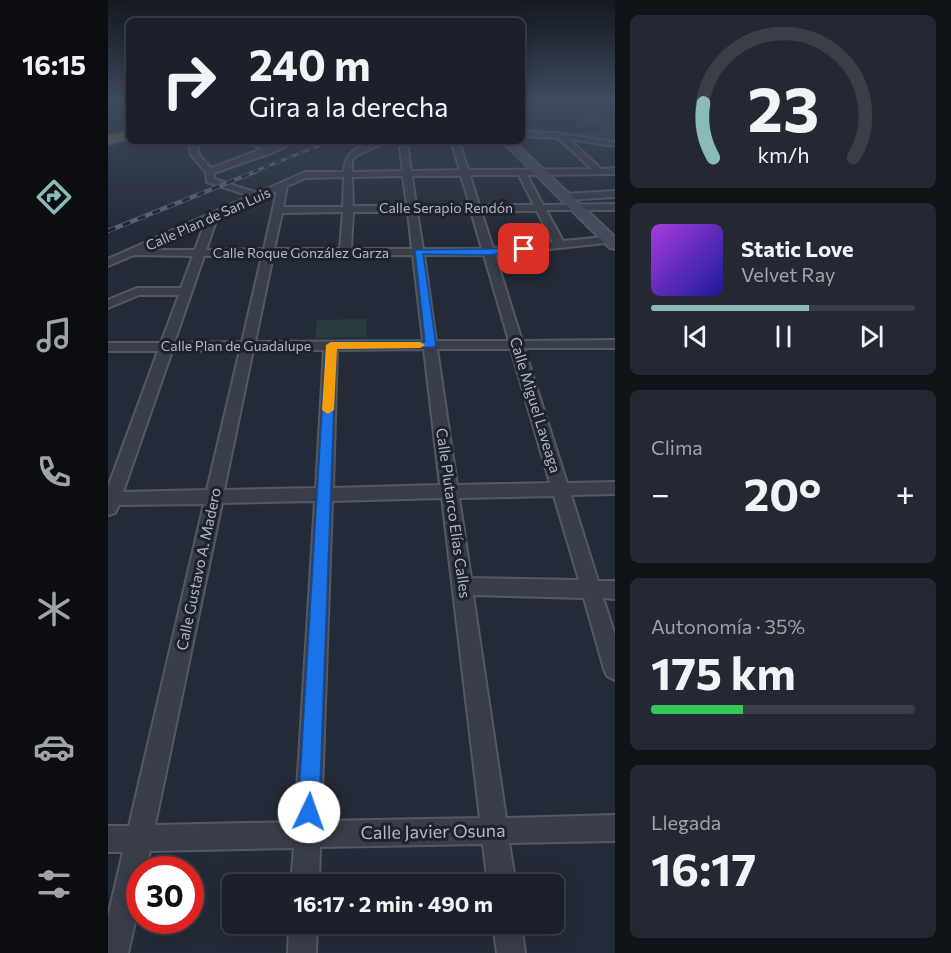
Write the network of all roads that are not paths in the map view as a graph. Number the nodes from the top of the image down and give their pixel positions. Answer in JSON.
{"nodes":[{"id":1,"x":194,"y":144,"type":"edge"},
{"id":2,"x":257,"y":144,"type":"edge"},
{"id":3,"x":283,"y":144,"type":"edge"},
{"id":4,"x":375,"y":144,"type":"edge"},
{"id":5,"x":404,"y":144,"type":"edge"},
{"id":6,"x":456,"y":144,"type":"edge"},
{"id":7,"x":511,"y":144,"type":"edge"},
{"id":8,"x":570,"y":144,"type":"edge"},
{"id":9,"x":271,"y":150,"type":"junction"},
{"id":10,"x":615,"y":171,"type":"edge"},
{"id":11,"x":210,"y":172,"type":"junction"},
{"id":12,"x":600,"y":172,"type":"junction"},
{"id":13,"x":522,"y":173,"type":"junction"},
{"id":14,"x":541,"y":173,"type":"junction"},
{"id":15,"x":408,"y":174,"type":"junction"},
{"id":16,"x":465,"y":174,"type":"junction"},
{"id":17,"x":350,"y":175,"type":"junction"},
{"id":18,"x":283,"y":185,"type":"junction"},
{"id":19,"x":615,"y":194,"type":"edge"},
{"id":20,"x":258,"y":196,"type":"junction"},
{"id":21,"x":566,"y":196,"type":"junction"},
{"id":22,"x":577,"y":207,"type":"junction"},
{"id":23,"x":615,"y":207,"type":"edge"},
{"id":24,"x":475,"y":208,"type":"junction"},
{"id":25,"x":540,"y":208,"type":"junction"},
{"id":26,"x":348,"y":209,"type":"junction"},
{"id":27,"x":412,"y":209,"type":"junction"},
{"id":28,"x":277,"y":210,"type":"junction"},
{"id":29,"x":212,"y":218,"type":"junction"},
{"id":30,"x":613,"y":241,"type":"edge"},
{"id":31,"x":560,"y":246,"type":"junction"},
{"id":32,"x":418,"y":252,"type":"junction"},
{"id":33,"x":488,"y":252,"type":"junction"},
{"id":34,"x":130,"y":253,"type":"junction"},
{"id":35,"x":200,"y":253,"type":"junction"},
{"id":36,"x":268,"y":253,"type":"junction"},
{"id":37,"x":345,"y":253,"type":"junction"},
{"id":38,"x":108,"y":263,"type":"edge"},
{"id":39,"x":186,"y":291,"type":"junction"},
{"id":40,"x":108,"y":304,"type":"edge"},
{"id":41,"x":516,"y":344,"type":"junction"},
{"id":42,"x":615,"y":344,"type":"edge"},
{"id":43,"x":331,"y":345,"type":"junction"},
{"id":44,"x":430,"y":345,"type":"junction"},
{"id":45,"x":166,"y":346,"type":"junction"},
{"id":46,"x":248,"y":346,"type":"junction"},
{"id":47,"x":108,"y":347,"type":"edge"},
{"id":48,"x":615,"y":488,"type":"edge"},
{"id":49,"x":560,"y":489,"type":"junction"},
{"id":50,"x":450,"y":492,"type":"junction"},
{"id":51,"x":324,"y":494,"type":"junction"},
{"id":52,"x":214,"y":497,"type":"junction"},
{"id":53,"x":109,"y":503,"type":"edge"},
{"id":54,"x":462,"y":586,"type":"junction"},
{"id":55,"x":591,"y":590,"type":"junction"},
{"id":56,"x":615,"y":591,"type":"edge"},
{"id":57,"x":615,"y":669,"type":"edge"},
{"id":58,"x":615,"y":828,"type":"edge"},
{"id":59,"x":495,"y":830,"type":"junction"},
{"id":60,"x":307,"y":835,"type":"junction"},
{"id":61,"x":140,"y":838,"type":"junction"},
{"id":62,"x":108,"y":839,"type":"edge"},
{"id":63,"x":305,"y":874,"type":"edge"},
{"id":64,"x":501,"y":874,"type":"edge"},
{"id":65,"x":303,"y":934,"type":"edge"},
{"id":66,"x":508,"y":934,"type":"edge"},
{"id":67,"x":114,"y":953,"type":"edge"},
{"id":68,"x":302,"y":953,"type":"edge"},
{"id":69,"x":511,"y":953,"type":"edge"}],
"edges":[{"from":1,"to":11,"type":"street"},
{"from":2,"to":9,"type":"street"},
{"from":3,"to":9,"type":"street"},
{"from":4,"to":17,"type":"street"},
{"from":5,"to":15,"type":"street","name":"Calle Plutarco Elías Calles"},
{"from":6,"to":16,"type":"street","name":"Calle Miguel Laveaga"},
{"from":7,"to":14,"type":"street"},
{"from":8,"to":12,"type":"street"},
{"from":9,"to":11,"type":"street"},
{"from":10,"to":12,"type":"street"},
{"from":11,"to":20,"type":"street"},
{"from":12,"to":14,"type":"street"},
{"from":13,"to":14,"type":"street"},
{"from":13,"to":16,"type":"street"},
{"from":13,"to":25,"type":"street"},
{"from":14,"to":21,"type":"street"},
{"from":15,"to":16,"type":"street"},
{"from":15,"to":17,"type":"street"},
{"from":15,"to":27,"type":"street","name":"Calle Plutarco Elías Calles"},
{"from":16,"to":24,"type":"street","name":"Calle Miguel Laveaga"},
{"from":17,"to":18,"type":"street","name":"Calle Plan de San Luis"},
{"from":17,"to":26,"type":"street"},
{"from":18,"to":20,"type":"street","name":"Calle Plan de San Luis"},
{"from":18,"to":28,"type":"street","name":"Calle Gustavo A. Madero"},
{"from":19,"to":21,"type":"street"},
{"from":20,"to":29,"type":"street","name":"Calle Plan de San Luis"},
{"from":21,"to":22,"type":"street"},
{"from":22,"to":23,"type":"street","name":"Calle Serapio Rendón"},
{"from":22,"to":25,"type":"street","name":"Calle Serapio Rendón"},
{"from":22,"to":30,"type":"street"},
{"from":24,"to":25,"type":"street","name":"Calle Serapio Rendón"},
{"from":24,"to":27,"type":"street","name":"Calle Serapio Rendón"},
{"from":24,"to":33,"type":"street","name":"Calle Miguel Laveaga"},
{"from":25,"to":31,"type":"street"},
{"from":26,"to":27,"type":"street","name":"Calle Serapio Rendón"},
{"from":26,"to":28,"type":"street","name":"Calle Serapio Rendón"},
{"from":26,"to":37,"type":"street"},
{"from":27,"to":32,"type":"street","name":"Calle Plutarco Elías Calles"},
{"from":28,"to":36,"type":"street","name":"Calle Gustavo A. Madero"},
{"from":29,"to":34,"type":"street","name":"Calle Plan de San Luis"},
{"from":29,"to":35,"type":"street"},
{"from":30,"to":31,"type":"street","name":"Calle Roque González Garza"},
{"from":31,"to":33,"type":"street","name":"Calle Roque González Garza"},
{"from":32,"to":33,"type":"street","name":"Calle Roque González Garza"},
{"from":32,"to":37,"type":"street","name":"Calle Roque González Garza"},
{"from":32,"to":44,"type":"street","name":"Calle Plutarco Elías Calles"},
{"from":33,"to":41,"type":"street","name":"Calle Miguel Laveaga"},
{"from":34,"to":35,"type":"street","name":"Calle Roque González Garza"},
{"from":34,"to":38,"type":"street","name":"Calle Plan de San Luis"},
{"from":35,"to":36,"type":"street","name":"Calle Roque González Garza"},
{"from":35,"to":39,"type":"street"},
{"from":36,"to":37,"type":"street","name":"Calle Roque González Garza"},
{"from":36,"to":46,"type":"street","name":"Calle Gustavo A. Madero"},
{"from":39,"to":40,"type":"street"},
{"from":39,"to":45,"type":"street"},
{"from":41,"to":42,"type":"street","name":"Calle Plan de Guadalupe"},
{"from":41,"to":44,"type":"street","name":"Calle Plan de Guadalupe"},
{"from":41,"to":49,"type":"street","name":"Calle Miguel Laveaga"},
{"from":43,"to":44,"type":"street","name":"Calle Plan de Guadalupe"},
{"from":43,"to":46,"type":"street","name":"Calle Plan de Guadalupe"},
{"from":43,"to":51,"type":"street"},
{"from":44,"to":50,"type":"street","name":"Calle Plutarco Elías Calles"},
{"from":45,"to":46,"type":"street","name":"Calle Plan de Guadalupe"},
{"from":45,"to":47,"type":"street","name":"Calle Plan de Guadalupe"},
{"from":45,"to":53,"type":"street"},
{"from":46,"to":52,"type":"street","name":"Calle Gustavo A. Madero"},
{"from":48,"to":49,"type":"street"},
{"from":49,"to":50,"type":"street"},
{"from":49,"to":55,"type":"street","name":"Calle Miguel Laveaga"},
{"from":50,"to":51,"type":"street"},
{"from":50,"to":54,"type":"street","name":"Calle Plutarco Elías Calles"},
{"from":51,"to":52,"type":"street"},
{"from":51,"to":60,"type":"street"},
{"from":52,"to":53,"type":"street"},
{"from":52,"to":61,"type":"street","name":"Calle Gustavo A. Madero"},
{"from":54,"to":55,"type":"street"},
{"from":54,"to":59,"type":"street","name":"Calle Plutarco Elías Calles"},
{"from":55,"to":56,"type":"street"},
{"from":55,"to":57,"type":"street","name":"Calle Miguel Laveaga"},
{"from":58,"to":59,"type":"street","name":"Calle Javier Osuna"},
{"from":59,"to":60,"type":"street","name":"Calle Javier Osuna"},
{"from":59,"to":64,"type":"street","name":"Calle Plutarco Elías Calles"},
{"from":60,"to":61,"type":"street","name":"Calle Javier Osuna"},
{"from":60,"to":63,"type":"street"},
{"from":61,"to":62,"type":"street","name":"Calle Javier Osuna"},
{"from":61,"to":67,"type":"street","name":"Calle Gustavo A. Madero"},
{"from":65,"to":68,"type":"street"},
{"from":66,"to":69,"type":"street"}]}
